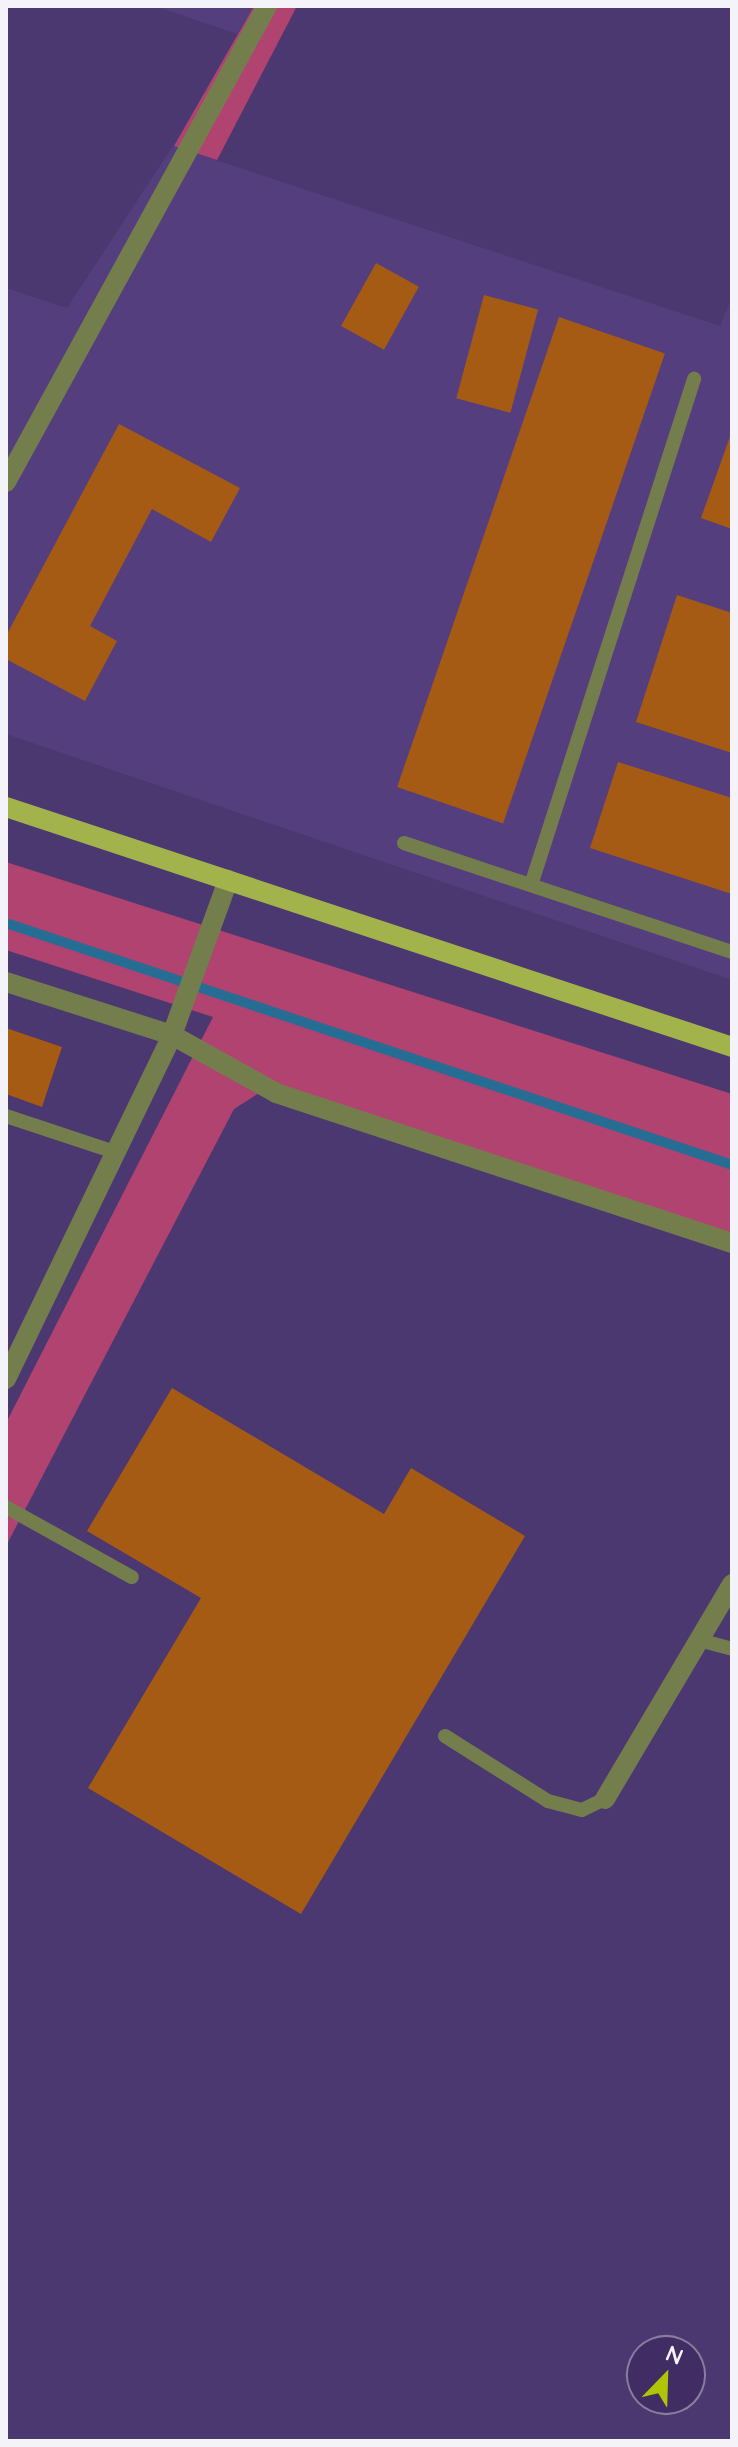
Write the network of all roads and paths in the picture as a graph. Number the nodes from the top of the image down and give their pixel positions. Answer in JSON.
{"nodes":[{"id":1,"x":267,"y":6,"type":"edge"},
{"id":2,"x":694,"y":379,"type":"dead end"},
{"id":3,"x":6,"y":482,"type":"edge"},
{"id":4,"x":6,"y":807,"type":"edge"},
{"id":5,"x":404,"y":843,"type":"dead end"},
{"id":6,"x":228,"y":880,"type":"junction"},
{"id":7,"x":531,"y":885,"type":"junction"},
{"id":8,"x":732,"y":952,"type":"edge"},
{"id":9,"x":6,"y":982,"type":"edge"},
{"id":10,"x":172,"y":1035,"type":"junction"},
{"id":11,"x":732,"y":1047,"type":"edge"},
{"id":12,"x":6,"y":1116,"type":"edge"},
{"id":13,"x":118,"y":1153,"type":"junction"},
{"id":14,"x":732,"y":1243,"type":"edge"},
{"id":15,"x":6,"y":1379,"type":"edge"},
{"id":16,"x":6,"y":1507,"type":"edge"},
{"id":17,"x":132,"y":1577,"type":"dead end"},
{"id":18,"x":732,"y":1584,"type":"edge"},
{"id":19,"x":699,"y":1640,"type":"junction"},
{"id":20,"x":732,"y":1649,"type":"edge"},
{"id":21,"x":445,"y":1736,"type":"dead end"},
{"id":22,"x":605,"y":1799,"type":"joint"}],
"edges":[{"from":1,"to":3,"type":"street"},
{"from":2,"to":7,"type":"lane"},
{"from":4,"to":6,"type":"main road"},
{"from":5,"to":7,"type":"lane"},
{"from":6,"to":10,"type":"street"},
{"from":6,"to":11,"type":"main road"},
{"from":7,"to":8,"type":"lane"},
{"from":9,"to":10,"type":"street"},
{"from":10,"to":13,"type":"street"},
{"from":10,"to":14,"type":"street"},
{"from":12,"to":13,"type":"lane"},
{"from":13,"to":15,"type":"street"},
{"from":16,"to":17,"type":"lane"},
{"from":18,"to":19,"type":"street"},
{"from":19,"to":20,"type":"lane"},
{"from":19,"to":22,"type":"street"},
{"from":21,"to":22,"type":"lane"}]}
